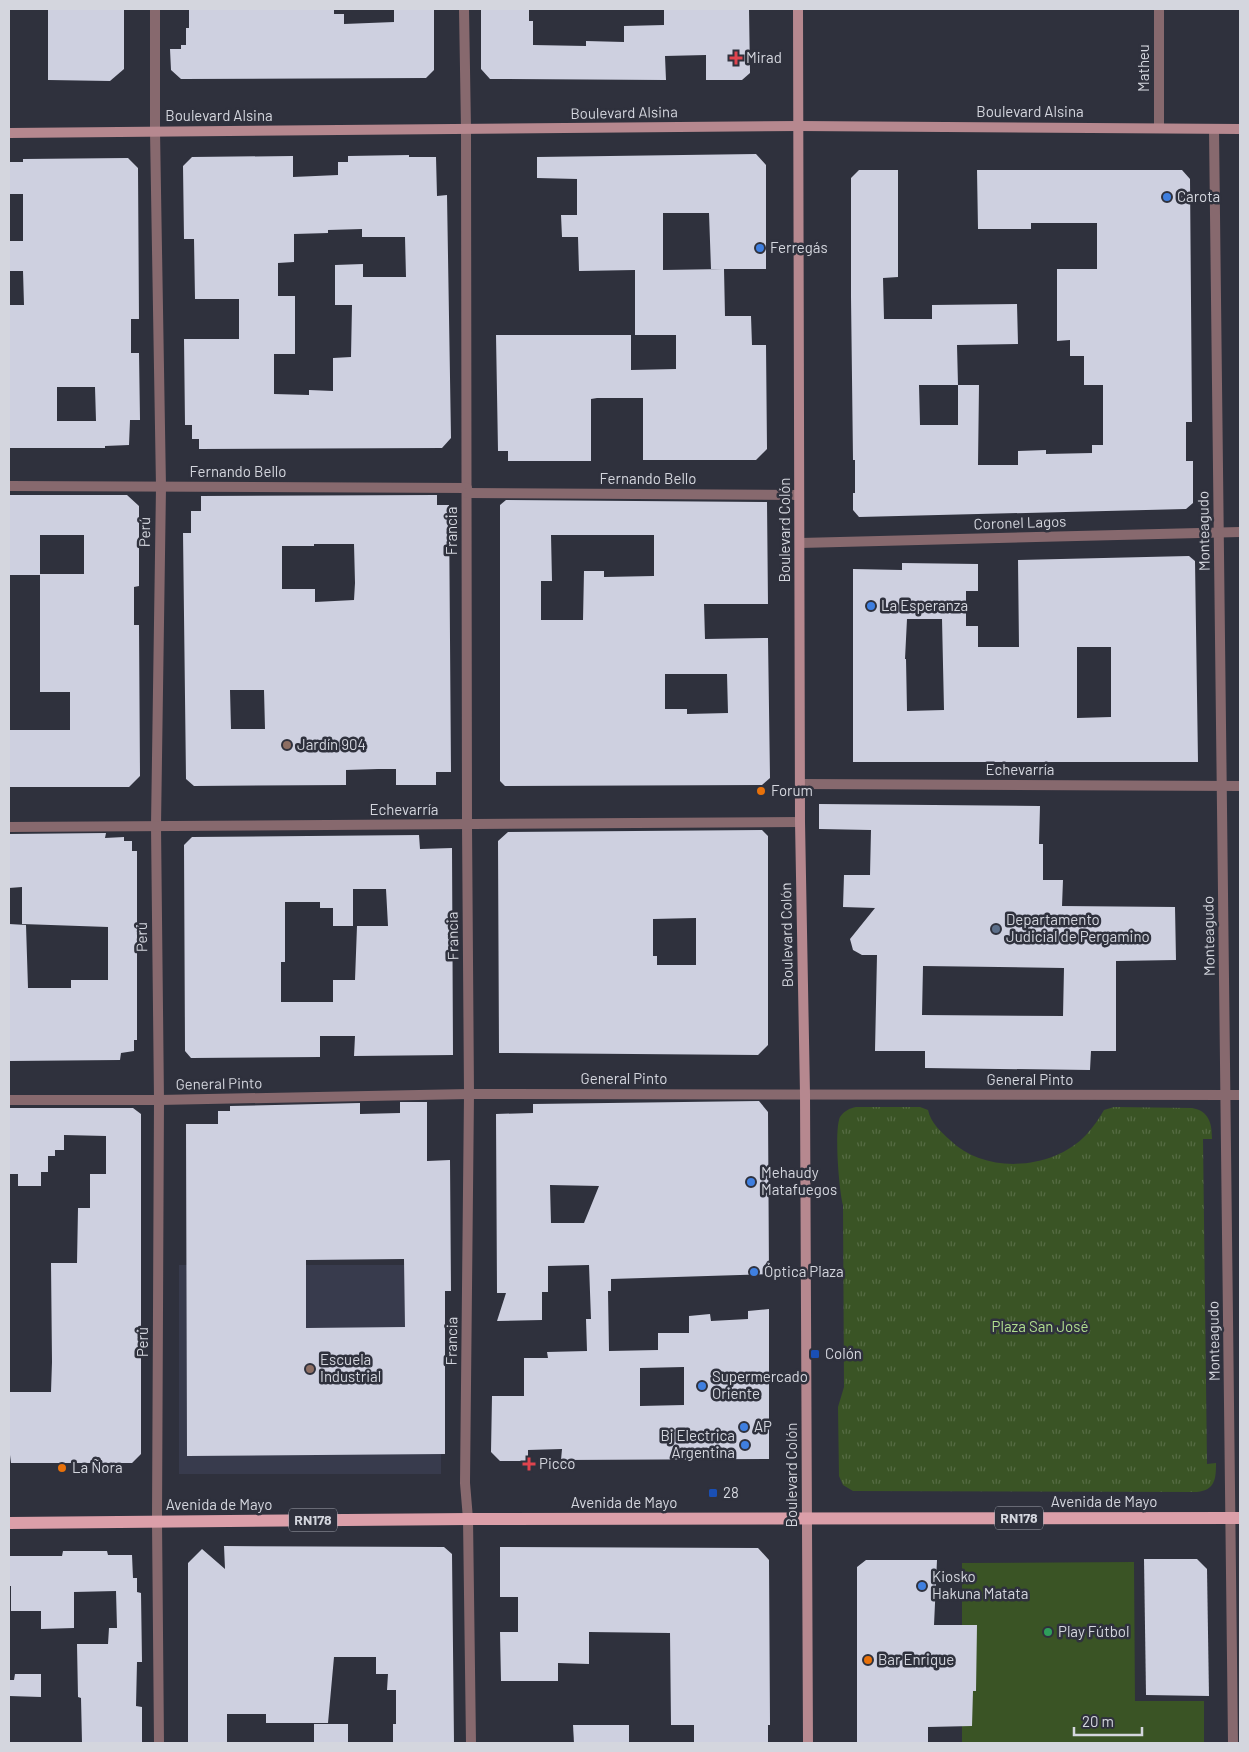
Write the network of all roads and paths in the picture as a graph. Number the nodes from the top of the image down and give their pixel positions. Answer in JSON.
{"nodes":[{"id":1,"x":155,"y":9,"type":"edge"},
{"id":2,"x":464,"y":9,"type":"edge"},
{"id":3,"x":798,"y":9,"type":"edge"},
{"id":4,"x":1159,"y":9,"type":"edge"},
{"id":5,"x":799,"y":126,"type":"junction"},
{"id":6,"x":1159,"y":128,"type":"junction"},
{"id":7,"x":466,"y":129,"type":"junction"},
{"id":8,"x":1214,"y":129,"type":"junction"},
{"id":9,"x":1240,"y":129,"type":"edge"},
{"id":10,"x":155,"y":131,"type":"junction"},
{"id":11,"x":9,"y":133,"type":"edge"},
{"id":12,"x":9,"y":486,"type":"edge"},
{"id":13,"x":161,"y":487,"type":"junction"},
{"id":14,"x":467,"y":490,"type":"junction"},
{"id":15,"x":800,"y":495,"type":"junction"},
{"id":16,"x":1220,"y":532,"type":"junction"},
{"id":17,"x":1240,"y":532,"type":"edge"},
{"id":18,"x":800,"y":543,"type":"junction"},
{"id":19,"x":800,"y":784,"type":"junction"},
{"id":20,"x":1221,"y":786,"type":"junction"},
{"id":21,"x":1240,"y":786,"type":"edge"},
{"id":22,"x":800,"y":822,"type":"junction"},
{"id":23,"x":467,"y":825,"type":"junction"},
{"id":24,"x":156,"y":826,"type":"junction"},
{"id":25,"x":9,"y":827,"type":"edge"},
{"id":26,"x":469,"y":1094,"type":"junction"},
{"id":27,"x":805,"y":1094,"type":"junction"},
{"id":28,"x":1226,"y":1095,"type":"junction"},
{"id":29,"x":1240,"y":1095,"type":"edge"},
{"id":30,"x":9,"y":1100,"type":"edge"},
{"id":31,"x":159,"y":1100,"type":"junction"},
{"id":32,"x":807,"y":1518,"type":"junction"},
{"id":33,"x":1235,"y":1518,"type":"edge"},
{"id":34,"x":468,"y":1519,"type":"junction"},
{"id":35,"x":158,"y":1521,"type":"junction"},
{"id":36,"x":9,"y":1523,"type":"edge"},
{"id":37,"x":159,"y":1743,"type":"edge"},
{"id":38,"x":471,"y":1743,"type":"edge"},
{"id":39,"x":808,"y":1743,"type":"edge"},
{"id":40,"x":1233,"y":1743,"type":"edge"}],
"edges":[{"from":1,"to":10,"type":"street","name":"Perú"},
{"from":2,"to":7,"type":"street","name":"Francia"},
{"from":3,"to":5,"type":"main road","name":"Boulevard Colón"},
{"from":4,"to":6,"type":"street","name":"Matheu"},
{"from":5,"to":6,"type":"main road","name":"Boulevard Alsina"},
{"from":5,"to":7,"type":"main road","name":"Boulevard Alsina"},
{"from":5,"to":15,"type":"main road","name":"Boulevard Colón"},
{"from":6,"to":8,"type":"main road","name":"Boulevard Alsina"},
{"from":7,"to":10,"type":"main road","name":"Boulevard Alsina"},
{"from":7,"to":14,"type":"street","name":"Francia"},
{"from":8,"to":9,"type":"main road","name":"Boulevard Alsina"},
{"from":8,"to":16,"type":"street","name":"Monteagudo"},
{"from":10,"to":11,"type":"main road","name":"Boulevard Alsina"},
{"from":10,"to":13,"type":"street","name":"Perú"},
{"from":12,"to":13,"type":"street","name":"Fernando Bello"},
{"from":13,"to":14,"type":"street","name":"Fernando Bello"},
{"from":13,"to":24,"type":"street","name":"Perú"},
{"from":14,"to":15,"type":"street","name":"Fernando Bello"},
{"from":14,"to":23,"type":"street","name":"Francia"},
{"from":15,"to":18,"type":"main road","name":"Boulevard Colón"},
{"from":16,"to":17,"type":"street","name":"Coronel Lagos"},
{"from":16,"to":18,"type":"street","name":"Coronel Lagos"},
{"from":16,"to":20,"type":"street","name":"Monteagudo"},
{"from":18,"to":19,"type":"main road","name":"Boulevard Colón"},
{"from":19,"to":20,"type":"street","name":"Echevarría"},
{"from":19,"to":22,"type":"main road","name":"Boulevard Colón"},
{"from":20,"to":21,"type":"street","name":"Echevarría"},
{"from":20,"to":28,"type":"street","name":"Monteagudo"},
{"from":22,"to":23,"type":"street","name":"Echevarría"},
{"from":22,"to":27,"type":"main road","name":"Boulevard Colón"},
{"from":23,"to":24,"type":"street","name":"Echevarría"},
{"from":23,"to":26,"type":"street","name":"Francia"},
{"from":24,"to":25,"type":"street","name":"Echevarría"},
{"from":24,"to":31,"type":"street","name":"Perú"},
{"from":26,"to":27,"type":"street","name":"General Pinto"},
{"from":26,"to":31,"type":"street","name":"General Pinto"},
{"from":26,"to":34,"type":"street","name":"Francia"},
{"from":27,"to":28,"type":"street","name":"General Pinto"},
{"from":27,"to":32,"type":"main road","name":"Boulevard Colón"},
{"from":28,"to":29,"type":"street","name":"General Pinto"},
{"from":28,"to":33,"type":"street","name":"Monteagudo"},
{"from":30,"to":31,"type":"street","name":"General Pinto"},
{"from":31,"to":35,"type":"street","name":"Perú"},
{"from":32,"to":33,"type":"main road","name":"Avenida de Mayo","number":"RN178"},
{"from":32,"to":34,"type":"main road","name":"Avenida de Mayo","number":"RN178"},
{"from":32,"to":39,"type":"main road","name":"Boulevard Colón"},
{"from":33,"to":40,"type":"street","name":"Monteagudo"},
{"from":34,"to":35,"type":"main road","name":"Avenida de Mayo","number":"RN178"},
{"from":34,"to":38,"type":"street","name":"Francia"},
{"from":35,"to":36,"type":"main road","name":"Avenida de Mayo","number":"RN178"},
{"from":35,"to":37,"type":"street","name":"Perú"}]}
